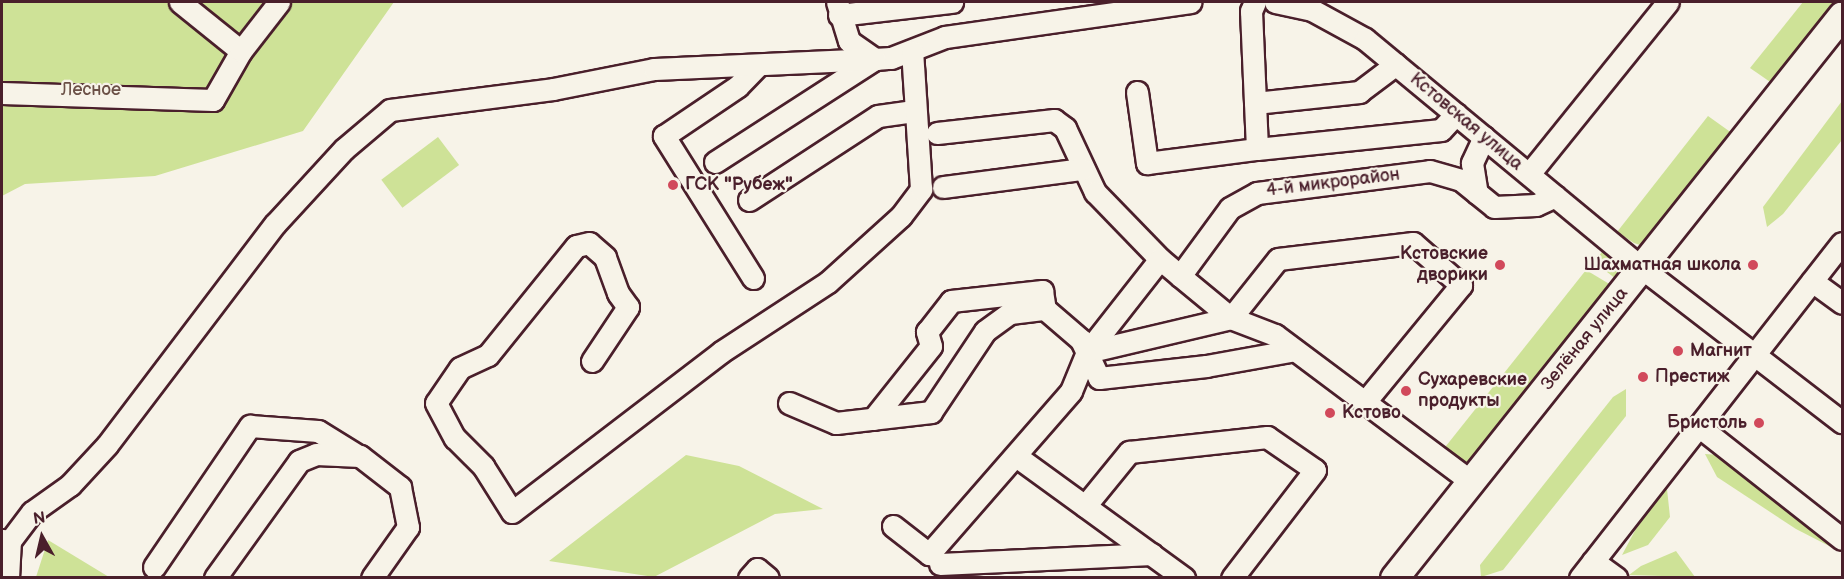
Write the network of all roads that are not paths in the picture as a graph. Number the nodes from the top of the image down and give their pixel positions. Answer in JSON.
{"nodes":[{"id":1,"x":180,"y":2,"type":"edge"},
{"id":2,"x":279,"y":2,"type":"edge"},
{"id":3,"x":952,"y":2,"type":"edge"},
{"id":4,"x":1191,"y":2,"type":"edge"},
{"id":5,"x":1255,"y":2,"type":"edge"},
{"id":6,"x":1275,"y":2,"type":"edge"},
{"id":7,"x":1668,"y":2,"type":"edge"},
{"id":8,"x":838,"y":8,"type":"edge"},
{"id":9,"x":1842,"y":15,"type":"edge"},
{"id":10,"x":240,"y":51,"type":"junction"},
{"id":11,"x":912,"y":51,"type":"junction"},
{"id":12,"x":875,"y":59,"type":"junction"},
{"id":13,"x":1396,"y":64,"type":"junction"},
{"id":14,"x":758,"y":65,"type":"junction"},
{"id":15,"x":1137,"y":92,"type":"dead end"},
{"id":16,"x":2,"y":93,"type":"edge"},
{"id":17,"x":1255,"y":103,"type":"junction"},
{"id":18,"x":915,"y":111,"type":"junction"},
{"id":19,"x":1456,"y":114,"type":"junction"},
{"id":20,"x":937,"y":133,"type":"dead end"},
{"id":21,"x":1484,"y":137,"type":"junction"},
{"id":22,"x":1257,"y":149,"type":"junction"},
{"id":23,"x":714,"y":162,"type":"dead end"},
{"id":24,"x":1082,"y":169,"type":"junction"},
{"id":25,"x":1529,"y":174,"type":"junction"},
{"id":26,"x":943,"y":187,"type":"dead end"},
{"id":27,"x":1477,"y":193,"type":"junction"},
{"id":28,"x":1555,"y":196,"type":"junction"},
{"id":29,"x":749,"y":200,"type":"dead end"},
{"id":30,"x":1842,"y":243,"type":"edge"},
{"id":31,"x":1160,"y":259,"type":"junction"},
{"id":32,"x":1643,"y":269,"type":"junction"},
{"id":33,"x":1180,"y":276,"type":"junction"},
{"id":34,"x":753,"y":278,"type":"dead end"},
{"id":35,"x":1812,"y":281,"type":"junction"},
{"id":36,"x":1842,"y":303,"type":"edge"},
{"id":37,"x":1045,"y":309,"type":"junction"},
{"id":38,"x":1231,"y":318,"type":"junction"},
{"id":39,"x":1295,"y":350,"type":"junction"},
{"id":40,"x":1087,"y":352,"type":"junction"},
{"id":41,"x":1755,"y":354,"type":"junction"},
{"id":42,"x":592,"y":361,"type":"dead end"},
{"id":43,"x":1365,"y":402,"type":"junction"},
{"id":44,"x":789,"y":403,"type":"dead end"},
{"id":45,"x":873,"y":419,"type":"junction"},
{"id":46,"x":1842,"y":422,"type":"edge"},
{"id":47,"x":1701,"y":428,"type":"junction"},
{"id":48,"x":360,"y":456,"type":"junction"},
{"id":49,"x":1016,"y":456,"type":"junction"},
{"id":50,"x":1469,"y":480,"type":"junction"},
{"id":51,"x":1085,"y":506,"type":"junction"},
{"id":52,"x":893,"y":526,"type":"dead end"},
{"id":53,"x":1842,"y":539,"type":"edge"},
{"id":54,"x":6,"y":540,"type":"edge"},
{"id":55,"x":1152,"y":554,"type":"junction"},
{"id":56,"x":1593,"y":561,"type":"junction"},
{"id":57,"x":932,"y":565,"type":"edge"},
{"id":58,"x":154,"y":567,"type":"dead end"},
{"id":59,"x":8,"y":578,"type":"edge"},
{"id":60,"x":215,"y":578,"type":"edge"},
{"id":61,"x":372,"y":578,"type":"edge"},
{"id":62,"x":749,"y":578,"type":"edge"},
{"id":63,"x":768,"y":578,"type":"edge"},
{"id":64,"x":1184,"y":578,"type":"edge"},
{"id":65,"x":1232,"y":578,"type":"edge"},
{"id":66,"x":1394,"y":578,"type":"edge"},
{"id":67,"x":1580,"y":578,"type":"edge"},
{"id":68,"x":1616,"y":578,"type":"edge"}],
"edges":[{"from":1,"to":10,"type":"street"},
{"from":2,"to":10,"type":"street"},
{"from":3,"to":8,"type":"street"},
{"from":4,"to":11,"type":"street"},
{"from":5,"to":17,"type":"street"},
{"from":6,"to":13,"type":"street","name":"Кстовская улица"},
{"from":7,"to":25,"type":"street"},
{"from":8,"to":12,"type":"street"},
{"from":9,"to":32,"type":"main road","name":"Зелёная улица"},
{"from":10,"to":16,"type":"street"},
{"from":11,"to":12,"type":"street"},
{"from":11,"to":18,"type":"street"},
{"from":12,"to":14,"type":"street"},
{"from":12,"to":23,"type":"street"},
{"from":13,"to":17,"type":"street"},
{"from":13,"to":19,"type":"street","name":"Кстовская улица"},
{"from":14,"to":34,"type":"street"},
{"from":14,"to":54,"type":"street"},
{"from":15,"to":22,"type":"street"},
{"from":17,"to":22,"type":"street"},
{"from":18,"to":29,"type":"street"},
{"from":18,"to":42,"type":"street"},
{"from":19,"to":21,"type":"street","name":"Кстовская улица"},
{"from":19,"to":22,"type":"street"},
{"from":20,"to":24,"type":"street"},
{"from":21,"to":25,"type":"street","name":"Кстовская улица"},
{"from":21,"to":27,"type":"street"},
{"from":24,"to":26,"type":"street"},
{"from":24,"to":31,"type":"street"},
{"from":25,"to":28,"type":"street","name":"Кстовская улица"},
{"from":27,"to":28,"type":"street","name":"4-й микрорайон"},
{"from":27,"to":33,"type":"street","name":"4-й микрорайон"},
{"from":28,"to":32,"type":"street","name":"Кстовская улица"},
{"from":30,"to":35,"type":"street"},
{"from":31,"to":33,"type":"street"},
{"from":31,"to":40,"type":"street"},
{"from":32,"to":41,"type":"street","name":"Кстовская улица"},
{"from":32,"to":50,"type":"main road","name":"Зелёная улица"},
{"from":33,"to":38,"type":"street"},
{"from":35,"to":36,"type":"street"},
{"from":35,"to":41,"type":"street"},
{"from":37,"to":40,"type":"street"},
{"from":37,"to":45,"type":"street"},
{"from":37,"to":45,"type":"street"},
{"from":38,"to":39,"type":"street"},
{"from":38,"to":40,"type":"street"},
{"from":38,"to":43,"type":"street"},
{"from":39,"to":40,"type":"street"},
{"from":39,"to":43,"type":"street"},
{"from":40,"to":49,"type":"street"},
{"from":41,"to":46,"type":"street","name":"Кстовская улица"},
{"from":41,"to":47,"type":"street"},
{"from":43,"to":50,"type":"street"},
{"from":44,"to":45,"type":"street"},
{"from":47,"to":53,"type":"street"},
{"from":47,"to":56,"type":"street"},
{"from":48,"to":58,"type":"street"},
{"from":48,"to":60,"type":"street"},
{"from":48,"to":61,"type":"street"},
{"from":49,"to":51,"type":"street"},
{"from":49,"to":57,"type":"street"},
{"from":50,"to":66,"type":"main road","name":"Зелёная улица"},
{"from":51,"to":55,"type":"street"},
{"from":51,"to":65,"type":"street"},
{"from":52,"to":57,"type":"street"},
{"from":54,"to":59,"type":"street"},
{"from":55,"to":57,"type":"street"},
{"from":55,"to":64,"type":"street"},
{"from":56,"to":67,"type":"street"},
{"from":56,"to":68,"type":"street"},
{"from":62,"to":63,"type":"street"}]}
